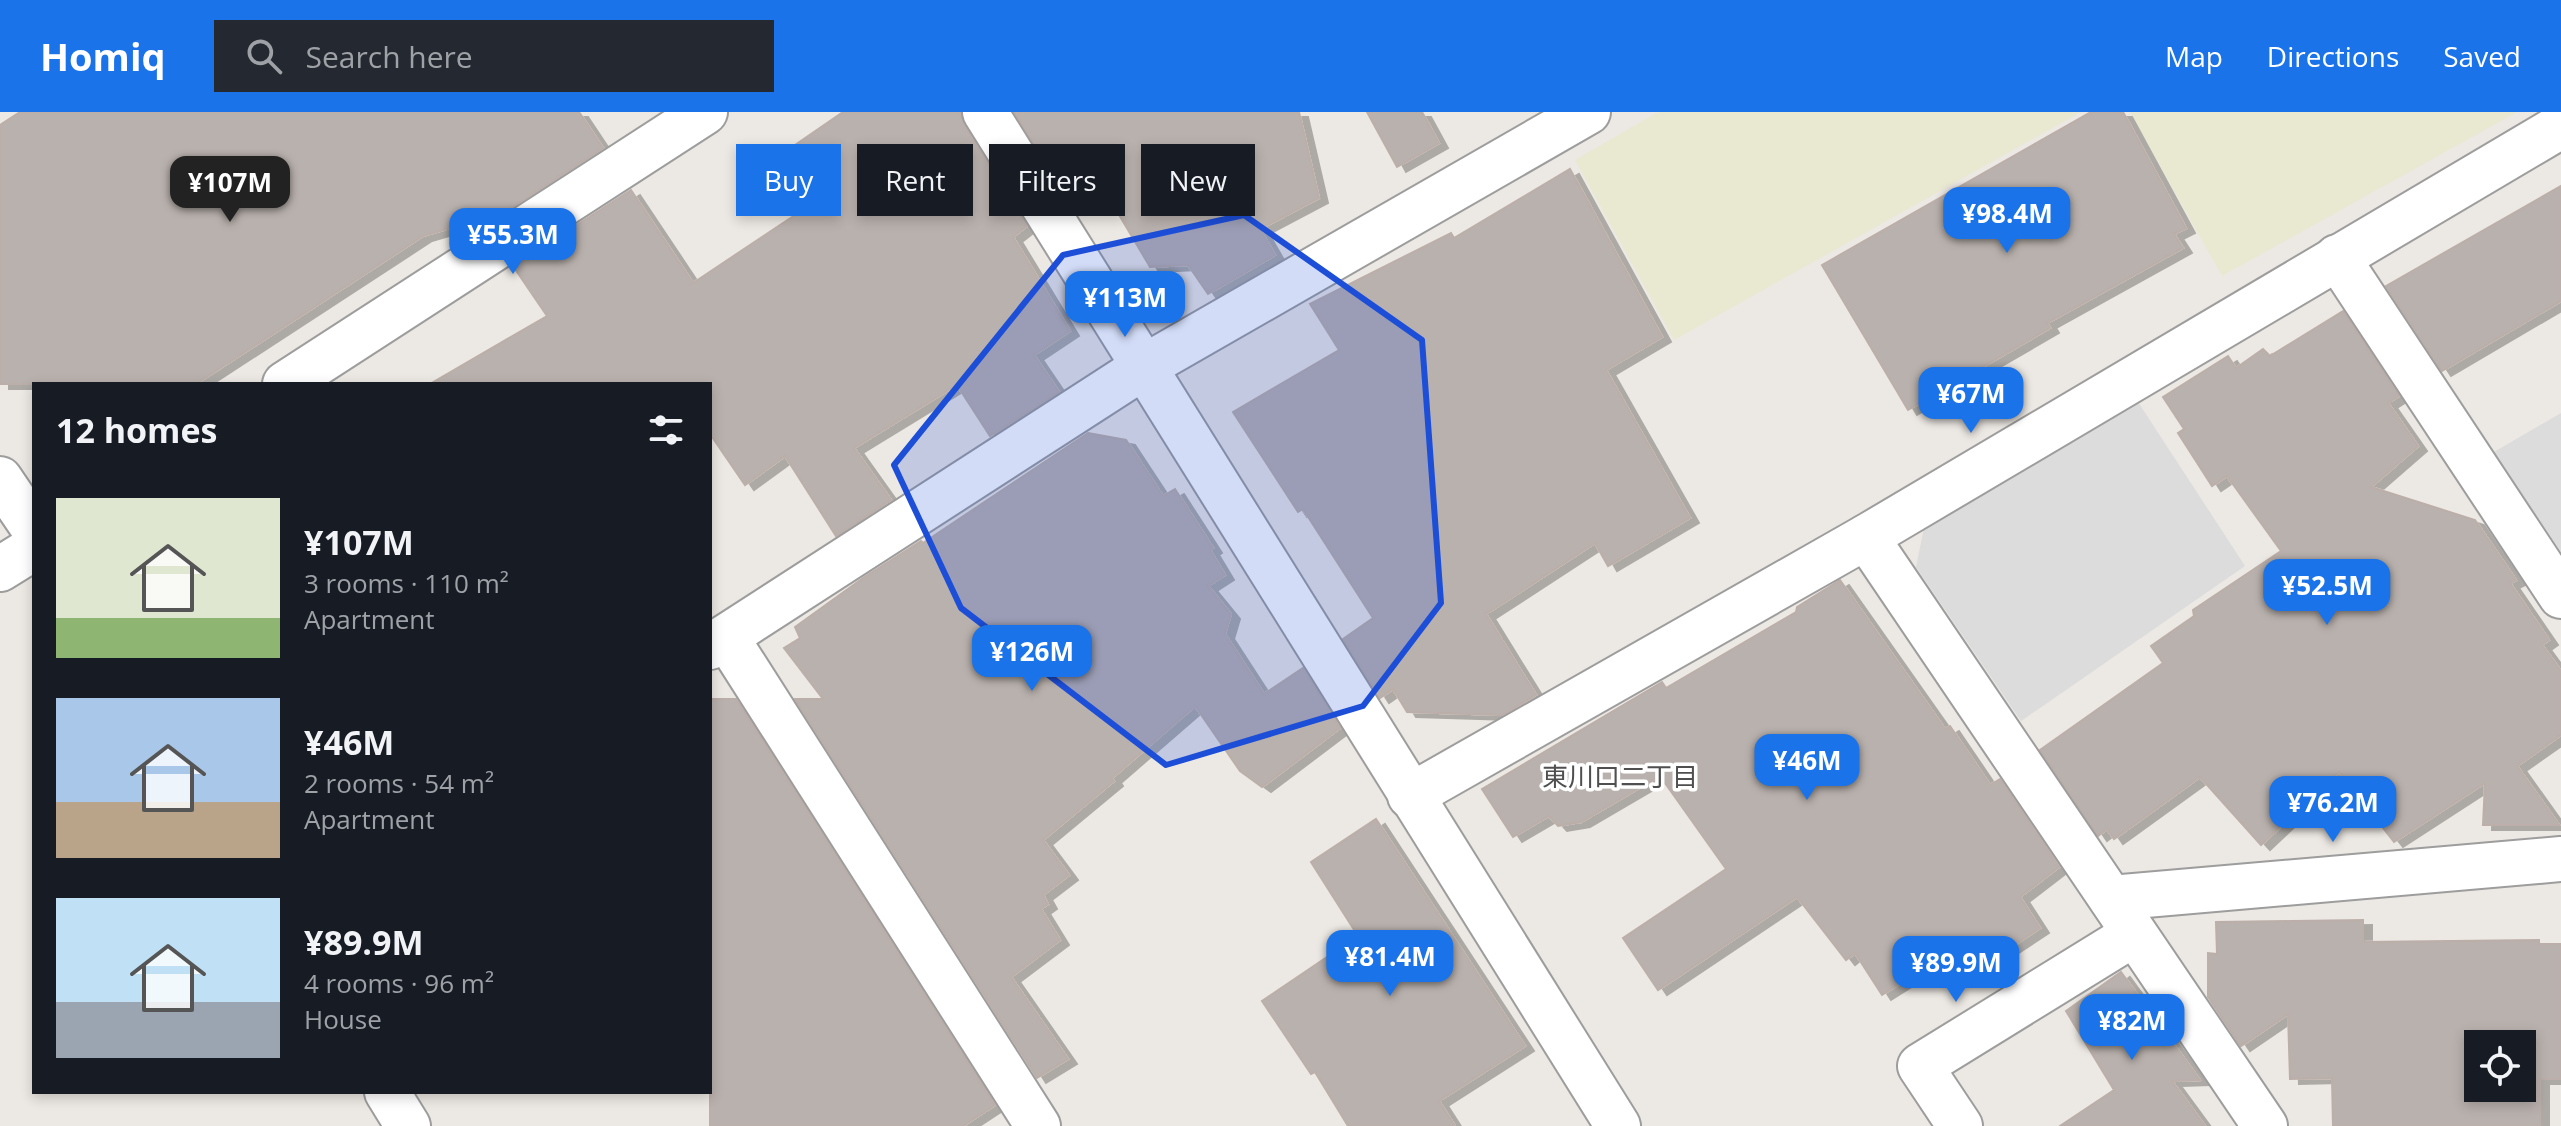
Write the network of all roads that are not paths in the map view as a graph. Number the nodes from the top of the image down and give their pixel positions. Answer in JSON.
{"nodes":[{"id":1,"x":705,"y":112,"type":"edge"},
{"id":2,"x":985,"y":112,"type":"edge"},
{"id":3,"x":1588,"y":112,"type":"edge"},
{"id":4,"x":2561,"y":126,"type":"edge"},
{"id":5,"x":643,"y":128,"type":"edge"},
{"id":6,"x":2337,"y":257,"type":"junction"},
{"id":7,"x":1142,"y":368,"type":"junction"},
{"id":8,"x":288,"y":382,"type":"edge"},
{"id":9,"x":0,"y":479,"type":"edge"},
{"id":10,"x":32,"y":526,"type":"edge"},
{"id":11,"x":1866,"y":537,"type":"junction"},
{"id":12,"x":32,"y":549,"type":"edge"},
{"id":13,"x":0,"y":569,"type":"edge"},
{"id":14,"x":2561,"y":596,"type":"edge"},
{"id":15,"x":718,"y":642,"type":"edge"},
{"id":16,"x":1410,"y":796,"type":"junction"},
{"id":17,"x":2561,"y":859,"type":"edge"},
{"id":18,"x":2122,"y":916,"type":"junction"},
{"id":19,"x":388,"y":1094,"type":"edge"},
{"id":20,"x":408,"y":1126,"type":"edge"},
{"id":21,"x":1038,"y":1126,"type":"edge"},
{"id":22,"x":1618,"y":1126,"type":"edge"},
{"id":23,"x":1960,"y":1126,"type":"edge"},
{"id":24,"x":2265,"y":1126,"type":"edge"}],
"edges":[{"from":1,"to":5,"type":"street"},
{"from":2,"to":7,"type":"street"},
{"from":3,"to":7,"type":"street"},
{"from":4,"to":6,"type":"street"},
{"from":5,"to":8,"type":"street"},
{"from":6,"to":11,"type":"street"},
{"from":6,"to":14,"type":"street"},
{"from":7,"to":15,"type":"street"},
{"from":7,"to":16,"type":"street"},
{"from":9,"to":10,"type":"street"},
{"from":11,"to":16,"type":"street"},
{"from":11,"to":18,"type":"street"},
{"from":12,"to":13,"type":"street"},
{"from":15,"to":21,"type":"street"},
{"from":16,"to":22,"type":"street"},
{"from":17,"to":18,"type":"street"},
{"from":18,"to":23,"type":"street"},
{"from":18,"to":24,"type":"street"},
{"from":19,"to":20,"type":"street"}]}
